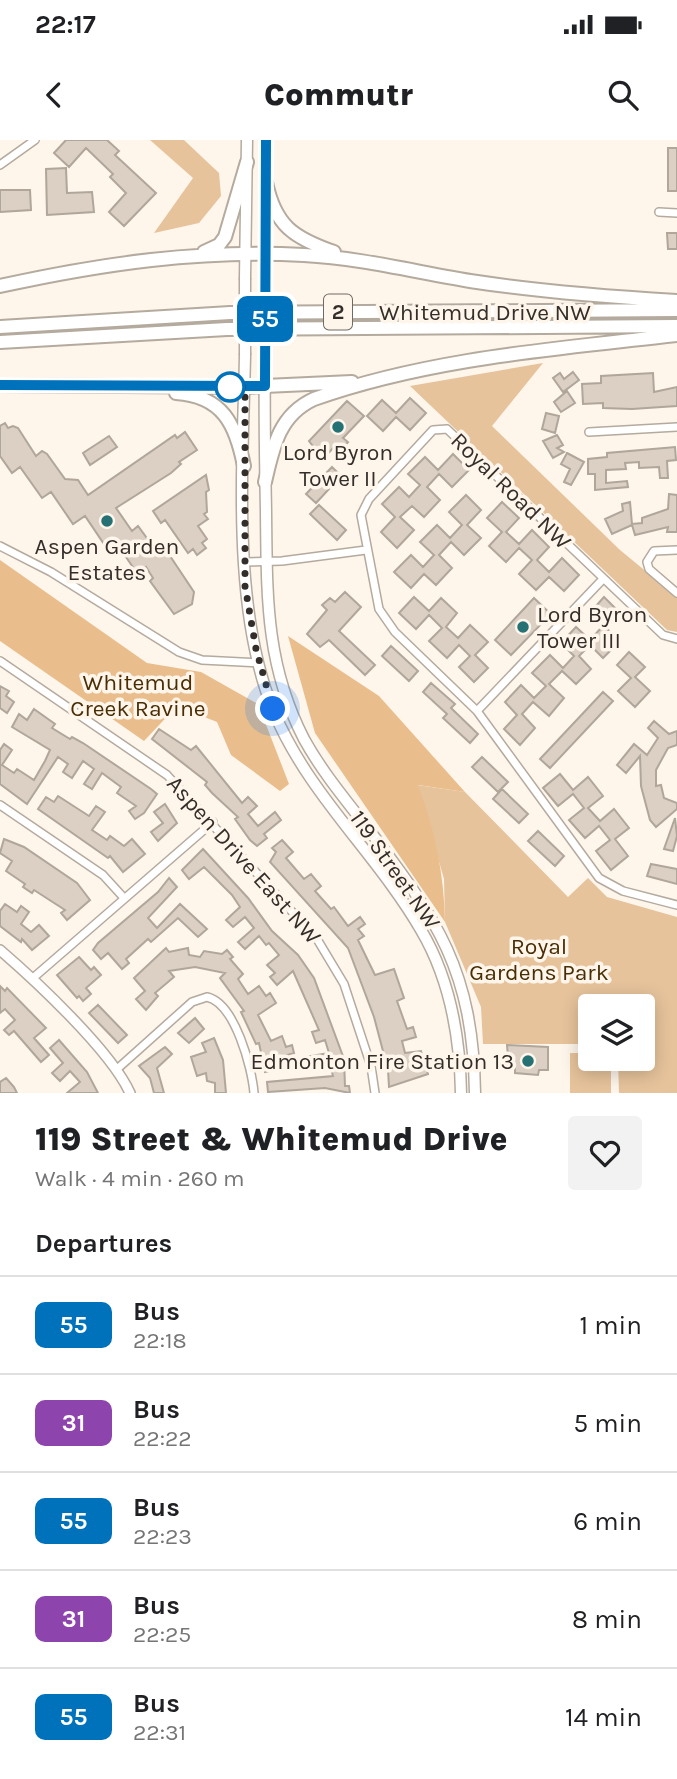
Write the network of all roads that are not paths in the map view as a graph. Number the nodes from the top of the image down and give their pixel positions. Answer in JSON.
{"nodes":[{"id":1,"x":35,"y":140,"type":"edge"},
{"id":2,"x":247,"y":140,"type":"edge"},
{"id":3,"x":266,"y":140,"type":"edge"},
{"id":4,"x":247,"y":162,"type":"junction"},
{"id":5,"x":0,"y":165,"type":"edge"},
{"id":6,"x":266,"y":182,"type":"junction"},
{"id":7,"x":659,"y":212,"type":"dead end"},
{"id":8,"x":677,"y":213,"type":"edge"},
{"id":9,"x":246,"y":254,"type":"junction"},
{"id":10,"x":265,"y":254,"type":"junction"},
{"id":11,"x":195,"y":255,"type":"junction"},
{"id":12,"x":358,"y":260,"type":"junction"},
{"id":13,"x":0,"y":286,"type":"edge"},
{"id":14,"x":677,"y":300,"type":"edge"},
{"id":15,"x":677,"y":310,"type":"edge"},
{"id":16,"x":677,"y":326,"type":"edge"},
{"id":17,"x":0,"y":327,"type":"edge"},
{"id":18,"x":677,"y":335,"type":"edge"},
{"id":19,"x":0,"y":342,"type":"edge"},
{"id":20,"x":401,"y":376,"type":"junction"},
{"id":21,"x":0,"y":385,"type":"edge"},
{"id":22,"x":103,"y":386,"type":"junction"},
{"id":23,"x":265,"y":386,"type":"junction"},
{"id":24,"x":245,"y":387,"type":"junction"},
{"id":25,"x":677,"y":427,"type":"edge"},
{"id":26,"x":589,"y":432,"type":"dead end"},
{"id":27,"x":244,"y":466,"type":"junction"},
{"id":28,"x":265,"y":482,"type":"junction"},
{"id":29,"x":0,"y":546,"type":"edge"},
{"id":30,"x":366,"y":550,"type":"junction"},
{"id":31,"x":677,"y":550,"type":"edge"},
{"id":32,"x":244,"y":562,"type":"junction"},
{"id":33,"x":266,"y":562,"type":"junction"},
{"id":34,"x":603,"y":579,"type":"junction"},
{"id":35,"x":677,"y":593,"type":"edge"},
{"id":36,"x":677,"y":639,"type":"edge"},
{"id":37,"x":0,"y":661,"type":"edge"},
{"id":38,"x":274,"y":661,"type":"junction"},
{"id":39,"x":259,"y":663,"type":"junction"},
{"id":40,"x":477,"y":711,"type":"junction"},
{"id":41,"x":0,"y":805,"type":"edge"},
{"id":42,"x":213,"y":822,"type":"junction"},
{"id":43,"x":124,"y":898,"type":"junction"},
{"id":44,"x":677,"y":905,"type":"edge"},
{"id":45,"x":0,"y":950,"type":"edge"},
{"id":46,"x":33,"y":978,"type":"junction"},
{"id":47,"x":116,"y":1070,"type":"junction"},
{"id":48,"x":130,"y":1093,"type":"edge"},
{"id":49,"x":254,"y":1093,"type":"edge"},
{"id":50,"x":375,"y":1093,"type":"edge"},
{"id":51,"x":461,"y":1093,"type":"edge"},
{"id":52,"x":475,"y":1093,"type":"edge"}],
"edges":[{"from":1,"to":5,"type":"street"},
{"from":2,"to":4,"type":"main road","name":"119 Street NW"},
{"from":3,"to":6,"type":"main road","name":"119 Street NW"},
{"from":4,"to":9,"type":"main road","name":"119 Street NW"},
{"from":4,"to":11,"type":"highway"},
{"from":6,"to":10,"type":"main road","name":"119 Street NW"},
{"from":6,"to":12,"type":"highway"},
{"from":7,"to":8,"type":"street"},
{"from":9,"to":10,"type":"highway"},
{"from":9,"to":11,"type":"highway"},
{"from":9,"to":24,"type":"main road","name":"119 Street NW","bridge":true},
{"from":10,"to":12,"type":"highway"},
{"from":10,"to":23,"type":"main road","name":"119 Street NW","bridge":true},
{"from":11,"to":13,"type":"highway"},
{"from":12,"to":14,"type":"highway"},
{"from":15,"to":17,"type":"highway","name":"Whitemud Drive NW","number":"2"},
{"from":16,"to":19,"type":"highway","name":"Whitemud Drive NW","number":"2"},
{"from":18,"to":20,"type":"highway"},
{"from":20,"to":23,"type":"highway"},
{"from":20,"to":28,"type":"highway"},
{"from":21,"to":22,"type":"highway"},
{"from":22,"to":24,"type":"highway"},
{"from":22,"to":27,"type":"highway"},
{"from":23,"to":24,"type":"highway"},
{"from":23,"to":28,"type":"main road","name":"119 Street NW"},
{"from":24,"to":27,"type":"main road","name":"119 Street NW"},
{"from":25,"to":26,"type":"street"},
{"from":27,"to":32,"type":"main road","name":"119 Street NW"},
{"from":28,"to":33,"type":"main road","name":"119 Street NW"},
{"from":29,"to":39,"type":"street"},
{"from":30,"to":33,"type":"street"},
{"from":30,"to":34,"type":"street","name":"Royal Road NW"},
{"from":30,"to":40,"type":"street","name":"Royal Road NW"},
{"from":31,"to":35,"type":"street"},
{"from":32,"to":33,"type":"street"},
{"from":32,"to":39,"type":"main road","name":"119 Street NW"},
{"from":33,"to":38,"type":"main road","name":"119 Street NW"},
{"from":34,"to":36,"type":"street","name":"Royal Road NW"},
{"from":34,"to":40,"type":"street"},
{"from":37,"to":42,"type":"street","name":"Aspen Drive East NW"},
{"from":38,"to":39,"type":"street"},
{"from":38,"to":52,"type":"main road","name":"119 Street NW"},
{"from":39,"to":51,"type":"main road","name":"119 Street NW"},
{"from":40,"to":44,"type":"street","name":"Royal Road NW"},
{"from":41,"to":43,"type":"street"},
{"from":42,"to":43,"type":"street"},
{"from":42,"to":50,"type":"street","name":"Aspen Drive East NW"},
{"from":43,"to":46,"type":"street"},
{"from":45,"to":46,"type":"street"},
{"from":46,"to":47,"type":"street"},
{"from":47,"to":48,"type":"street"},
{"from":47,"to":49,"type":"street"}]}
